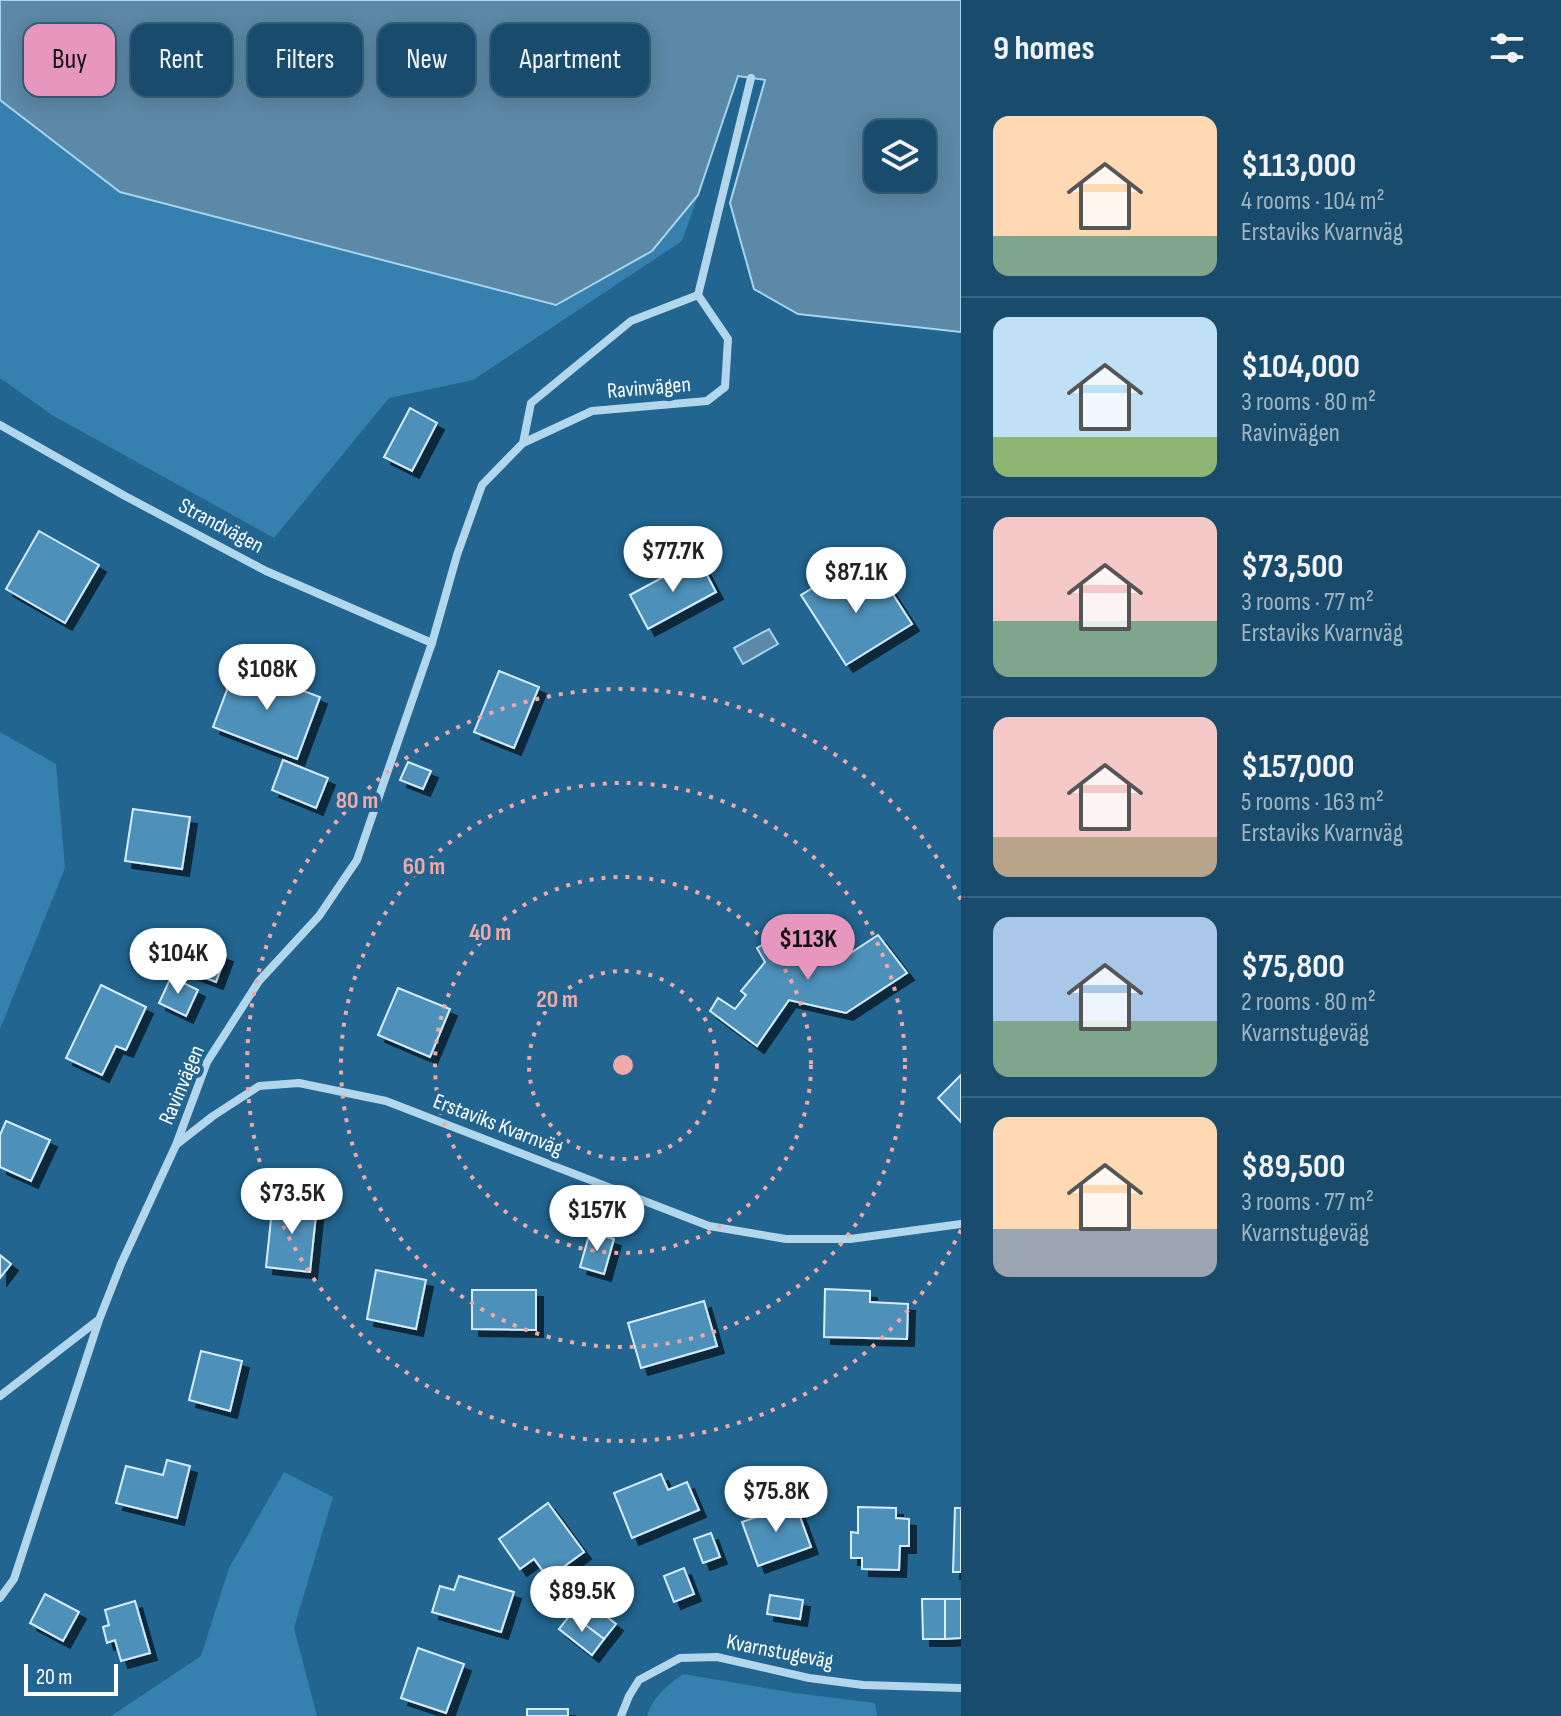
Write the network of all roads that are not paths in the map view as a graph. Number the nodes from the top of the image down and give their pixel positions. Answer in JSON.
{"nodes":[{"id":1,"x":751,"y":78,"type":"dead end"},
{"id":2,"x":698,"y":295,"type":"junction"},
{"id":3,"x":0,"y":425,"type":"edge"},
{"id":4,"x":523,"y":443,"type":"junction"},
{"id":5,"x":432,"y":643,"type":"junction"},
{"id":6,"x":176,"y":1145,"type":"junction"},
{"id":7,"x":961,"y":1224,"type":"edge"},
{"id":8,"x":99,"y":1320,"type":"junction"},
{"id":9,"x":0,"y":1396,"type":"edge"},
{"id":10,"x":0,"y":1598,"type":"edge"},
{"id":11,"x":961,"y":1688,"type":"edge"},
{"id":12,"x":621,"y":1716,"type":"edge"}],
"edges":[{"from":1,"to":2,"type":"street"},
{"from":2,"to":4,"type":"street","name":"Ravinvägen"},
{"from":2,"to":4,"type":"street","name":"Ravinvägen"},
{"from":3,"to":5,"type":"street","name":"Strandvägen"},
{"from":4,"to":5,"type":"street","name":"Ravinvägen"},
{"from":5,"to":6,"type":"street","name":"Ravinvägen"},
{"from":6,"to":7,"type":"street","name":"Erstaviks Kvarnväg"},
{"from":6,"to":8,"type":"street","name":"Ravinvägen"},
{"from":8,"to":9,"type":"street"},
{"from":8,"to":10,"type":"street","name":"Ravinvägen"},
{"from":11,"to":12,"type":"street","name":"Kvarnstugeväg"}]}
